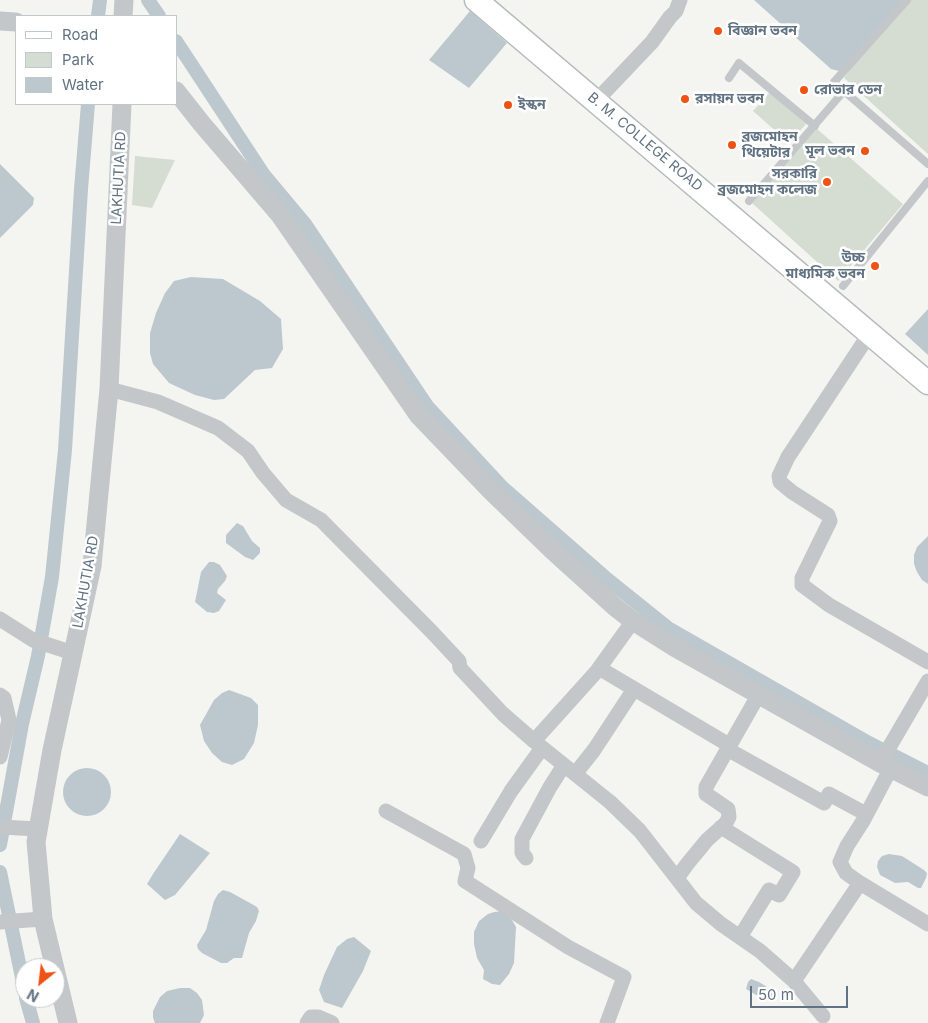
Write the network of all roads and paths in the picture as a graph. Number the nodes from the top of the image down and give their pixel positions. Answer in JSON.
{"nodes":[{"id":1,"x":476,"y":0,"type":"edge"},
{"id":2,"x":680,"y":0,"type":"edge"},
{"id":3,"x":907,"y":0,"type":"edge"},
{"id":4,"x":0,"y":21,"type":"edge"},
{"id":5,"x":15,"y":22,"type":"edge"},
{"id":6,"x":729,"y":78,"type":"dead end"},
{"id":7,"x":844,"y":91,"type":"junction"},
{"id":8,"x":178,"y":94,"type":"edge"},
{"id":9,"x":596,"y":101,"type":"junction"},
{"id":10,"x":122,"y":105,"type":"edge"},
{"id":11,"x":815,"y":126,"type":"junction"},
{"id":12,"x":928,"y":164,"type":"edge"},
{"id":13,"x":928,"y":181,"type":"edge"},
{"id":14,"x":749,"y":201,"type":"dead end"},
{"id":15,"x":842,"y":286,"type":"dead end"},
{"id":16,"x":870,"y":333,"type":"junction"},
{"id":17,"x":928,"y":382,"type":"edge"},
{"id":18,"x":109,"y":389,"type":"junction"},
{"id":19,"x":0,"y":619,"type":"edge"},
{"id":20,"x":633,"y":621,"type":"junction"},
{"id":21,"x":73,"y":653,"type":"junction"},
{"id":22,"x":928,"y":662,"type":"edge"},
{"id":23,"x":599,"y":668,"type":"junction"},
{"id":24,"x":928,"y":681,"type":"edge"},
{"id":25,"x":634,"y":689,"type":"junction"},
{"id":26,"x":759,"y":694,"type":"junction"},
{"id":27,"x":0,"y":695,"type":"edge"},
{"id":28,"x":538,"y":745,"type":"junction"},
{"id":29,"x":728,"y":747,"type":"junction"},
{"id":30,"x":0,"y":757,"type":"edge"},
{"id":31,"x":886,"y":765,"type":"junction"},
{"id":32,"x":570,"y":770,"type":"junction"},
{"id":33,"x":928,"y":787,"type":"edge"},
{"id":34,"x":386,"y":811,"type":"dead end"},
{"id":35,"x":866,"y":814,"type":"junction"},
{"id":36,"x":0,"y":827,"type":"edge"},
{"id":37,"x":721,"y":827,"type":"junction"},
{"id":38,"x":38,"y":829,"type":"junction"},
{"id":39,"x":480,"y":841,"type":"dead end"},
{"id":40,"x":526,"y":858,"type":"dead end"},
{"id":41,"x":677,"y":878,"type":"junction"},
{"id":42,"x":860,"y":883,"type":"junction"},
{"id":43,"x":43,"y":919,"type":"junction"},
{"id":44,"x":0,"y":922,"type":"edge"},
{"id":45,"x":928,"y":924,"type":"edge"},
{"id":46,"x":740,"y":937,"type":"junction"},
{"id":47,"x":794,"y":981,"type":"junction"},
{"id":48,"x":823,"y":1016,"type":"dead end"},
{"id":49,"x":68,"y":1023,"type":"edge"},
{"id":50,"x":307,"y":1023,"type":"edge"},
{"id":51,"x":332,"y":1023,"type":"edge"},
{"id":52,"x":608,"y":1023,"type":"edge"}],
"edges":[{"from":1,"to":9,"type":"main road","name":"B. M. COLLEGE ROAD"},
{"from":2,"to":9,"type":"street"},
{"from":3,"to":7,"type":"lane"},
{"from":4,"to":5,"type":"street"},
{"from":6,"to":11,"type":"lane"},
{"from":7,"to":11,"type":"lane"},
{"from":7,"to":12,"type":"lane"},
{"from":8,"to":20,"type":"street"},
{"from":9,"to":16,"type":"main road","name":"B. M. COLLEGE ROAD"},
{"from":10,"to":18,"type":"street","name":"LAKHUTIA RD"},
{"from":11,"to":14,"type":"lane"},
{"from":13,"to":15,"type":"lane"},
{"from":16,"to":17,"type":"main road","name":"B. M. COLLEGE ROAD"},
{"from":16,"to":22,"type":"street"},
{"from":18,"to":21,"type":"street","name":"LAKHUTIA RD"},
{"from":18,"to":28,"type":"street"},
{"from":19,"to":21,"type":"street"},
{"from":20,"to":23,"type":"street"},
{"from":20,"to":26,"type":"street"},
{"from":21,"to":38,"type":"street","name":"LAKHUTIA RD"},
{"from":23,"to":25,"type":"street"},
{"from":23,"to":28,"type":"street"},
{"from":24,"to":31,"type":"street"},
{"from":25,"to":29,"type":"street"},
{"from":25,"to":32,"type":"street"},
{"from":26,"to":29,"type":"street"},
{"from":26,"to":31,"type":"street"},
{"from":27,"to":30,"type":"street"},
{"from":28,"to":32,"type":"street"},
{"from":28,"to":39,"type":"street"},
{"from":29,"to":35,"type":"street"},
{"from":29,"to":37,"type":"street"},
{"from":31,"to":33,"type":"street"},
{"from":31,"to":35,"type":"street"},
{"from":32,"to":40,"type":"street"},
{"from":32,"to":41,"type":"street"},
{"from":34,"to":52,"type":"street"},
{"from":35,"to":42,"type":"street"},
{"from":36,"to":38,"type":"street"},
{"from":37,"to":41,"type":"street"},
{"from":37,"to":46,"type":"street"},
{"from":38,"to":43,"type":"street","name":"LAKHUTIA RD"},
{"from":41,"to":46,"type":"street"},
{"from":42,"to":45,"type":"street"},
{"from":42,"to":47,"type":"street"},
{"from":43,"to":44,"type":"street"},
{"from":43,"to":49,"type":"street","name":"LAKHUTIA RD"},
{"from":46,"to":47,"type":"street"},
{"from":47,"to":48,"type":"street"},
{"from":50,"to":51,"type":"street"}]}
